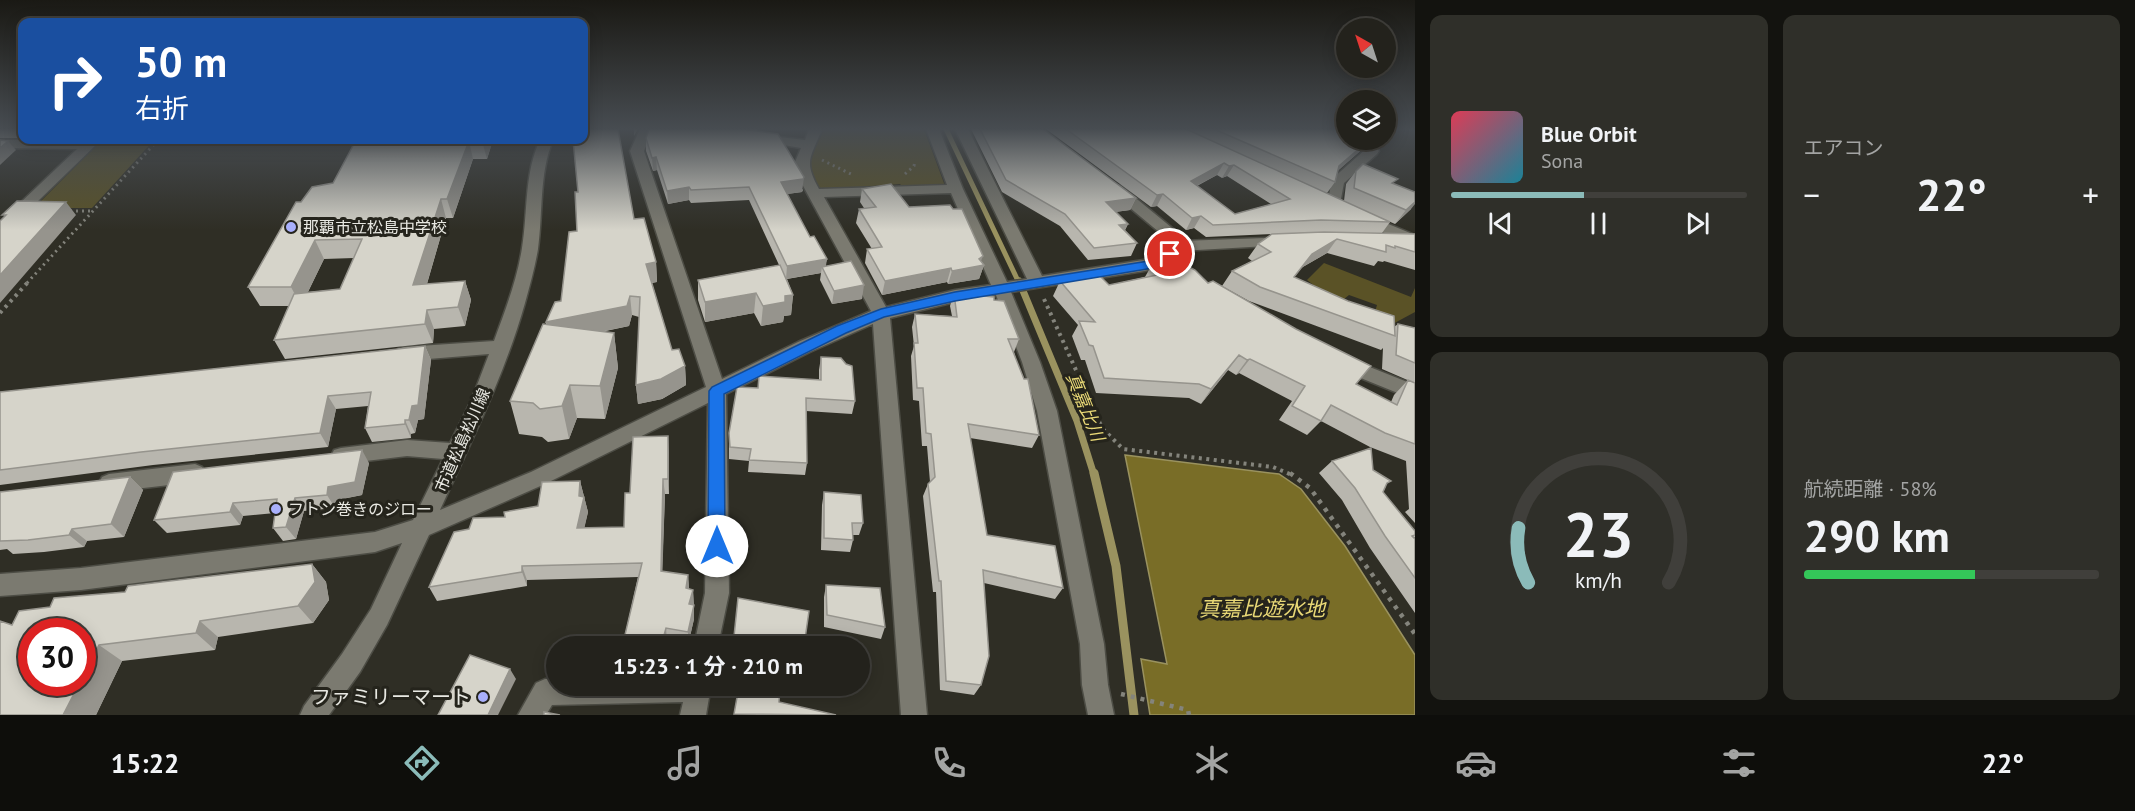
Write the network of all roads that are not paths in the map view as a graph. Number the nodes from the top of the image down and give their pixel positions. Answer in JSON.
{"nodes":[{"id":1,"x":70,"y":162,"type":"edge"},
{"id":2,"x":539,"y":162,"type":"edge"},
{"id":3,"x":640,"y":162,"type":"edge"},
{"id":4,"x":803,"y":162,"type":"edge"},
{"id":5,"x":945,"y":162,"type":"edge"},
{"id":6,"x":977,"y":162,"type":"edge"},
{"id":7,"x":1359,"y":162,"type":"edge"},
{"id":8,"x":1103,"y":179,"type":"edge"},
{"id":9,"x":956,"y":189,"type":"junction"},
{"id":10,"x":814,"y":193,"type":"junction"},
{"id":11,"x":0,"y":212,"type":"edge"},
{"id":12,"x":18,"y":212,"type":"junction"},
{"id":13,"x":0,"y":230,"type":"edge"},
{"id":14,"x":1302,"y":239,"type":"edge"},
{"id":15,"x":1370,"y":240,"type":"edge"},
{"id":16,"x":1415,"y":241,"type":"edge"},
{"id":17,"x":1174,"y":246,"type":"junction"},
{"id":18,"x":1165,"y":262,"type":"junction"},
{"id":19,"x":1201,"y":282,"type":"edge"},
{"id":20,"x":1035,"y":283,"type":"junction"},
{"id":21,"x":1006,"y":288,"type":"junction"},
{"id":22,"x":881,"y":314,"type":"junction"},
{"id":23,"x":501,"y":347,"type":"junction"},
{"id":24,"x":1325,"y":356,"type":"edge"},
{"id":25,"x":381,"y":357,"type":"edge"},
{"id":26,"x":717,"y":391,"type":"junction"},
{"id":27,"x":1415,"y":393,"type":"edge"},
{"id":28,"x":457,"y":452,"type":"junction"},
{"id":29,"x":326,"y":458,"type":"edge"},
{"id":30,"x":210,"y":471,"type":"edge"},
{"id":31,"x":93,"y":485,"type":"edge"},
{"id":32,"x":423,"y":526,"type":"junction"},
{"id":33,"x":0,"y":585,"type":"edge"},
{"id":34,"x":708,"y":636,"type":"edge"},
{"id":35,"x":546,"y":692,"type":"edge"},
{"id":36,"x":696,"y":696,"type":"edge"},
{"id":37,"x":313,"y":715,"type":"edge"},
{"id":38,"x":531,"y":715,"type":"edge"},
{"id":39,"x":693,"y":715,"type":"edge"},
{"id":40,"x":914,"y":715,"type":"edge"},
{"id":41,"x":1101,"y":715,"type":"edge"}],
"edges":[{"from":1,"to":12,"type":"street"},
{"from":2,"to":23,"type":"street","name":"市道松島松川線"},
{"from":3,"to":26,"type":"street"},
{"from":4,"to":10,"type":"street"},
{"from":5,"to":9,"type":"street"},
{"from":6,"to":20,"type":"street"},
{"from":7,"to":16,"type":"street"},
{"from":8,"to":17,"type":"street"},
{"from":9,"to":10,"type":"street"},
{"from":9,"to":21,"type":"street"},
{"from":10,"to":22,"type":"street"},
{"from":11,"to":12,"type":"street"},
{"from":12,"to":13,"type":"street"},
{"from":14,"to":17,"type":"street"},
{"from":15,"to":16,"type":"street"},
{"from":17,"to":18,"type":"street"},
{"from":18,"to":19,"type":"street"},
{"from":18,"to":20,"type":"street"},
{"from":20,"to":21,"type":"street"},
{"from":21,"to":22,"type":"street"},
{"from":21,"to":41,"type":"street"},
{"from":22,"to":26,"type":"street"},
{"from":22,"to":40,"type":"street"},
{"from":23,"to":25,"type":"street"},
{"from":23,"to":28,"type":"street","name":"市道松島松川線"},
{"from":24,"to":27,"type":"street"},
{"from":26,"to":32,"type":"street"},
{"from":26,"to":34,"type":"street"},
{"from":28,"to":29,"type":"street"},
{"from":28,"to":32,"type":"street","name":"市道松島松川線"},
{"from":30,"to":31,"type":"street"},
{"from":32,"to":33,"type":"street"},
{"from":32,"to":37,"type":"street","name":"市道松島松川線"},
{"from":35,"to":38,"type":"street"},
{"from":36,"to":39,"type":"street"}]}
